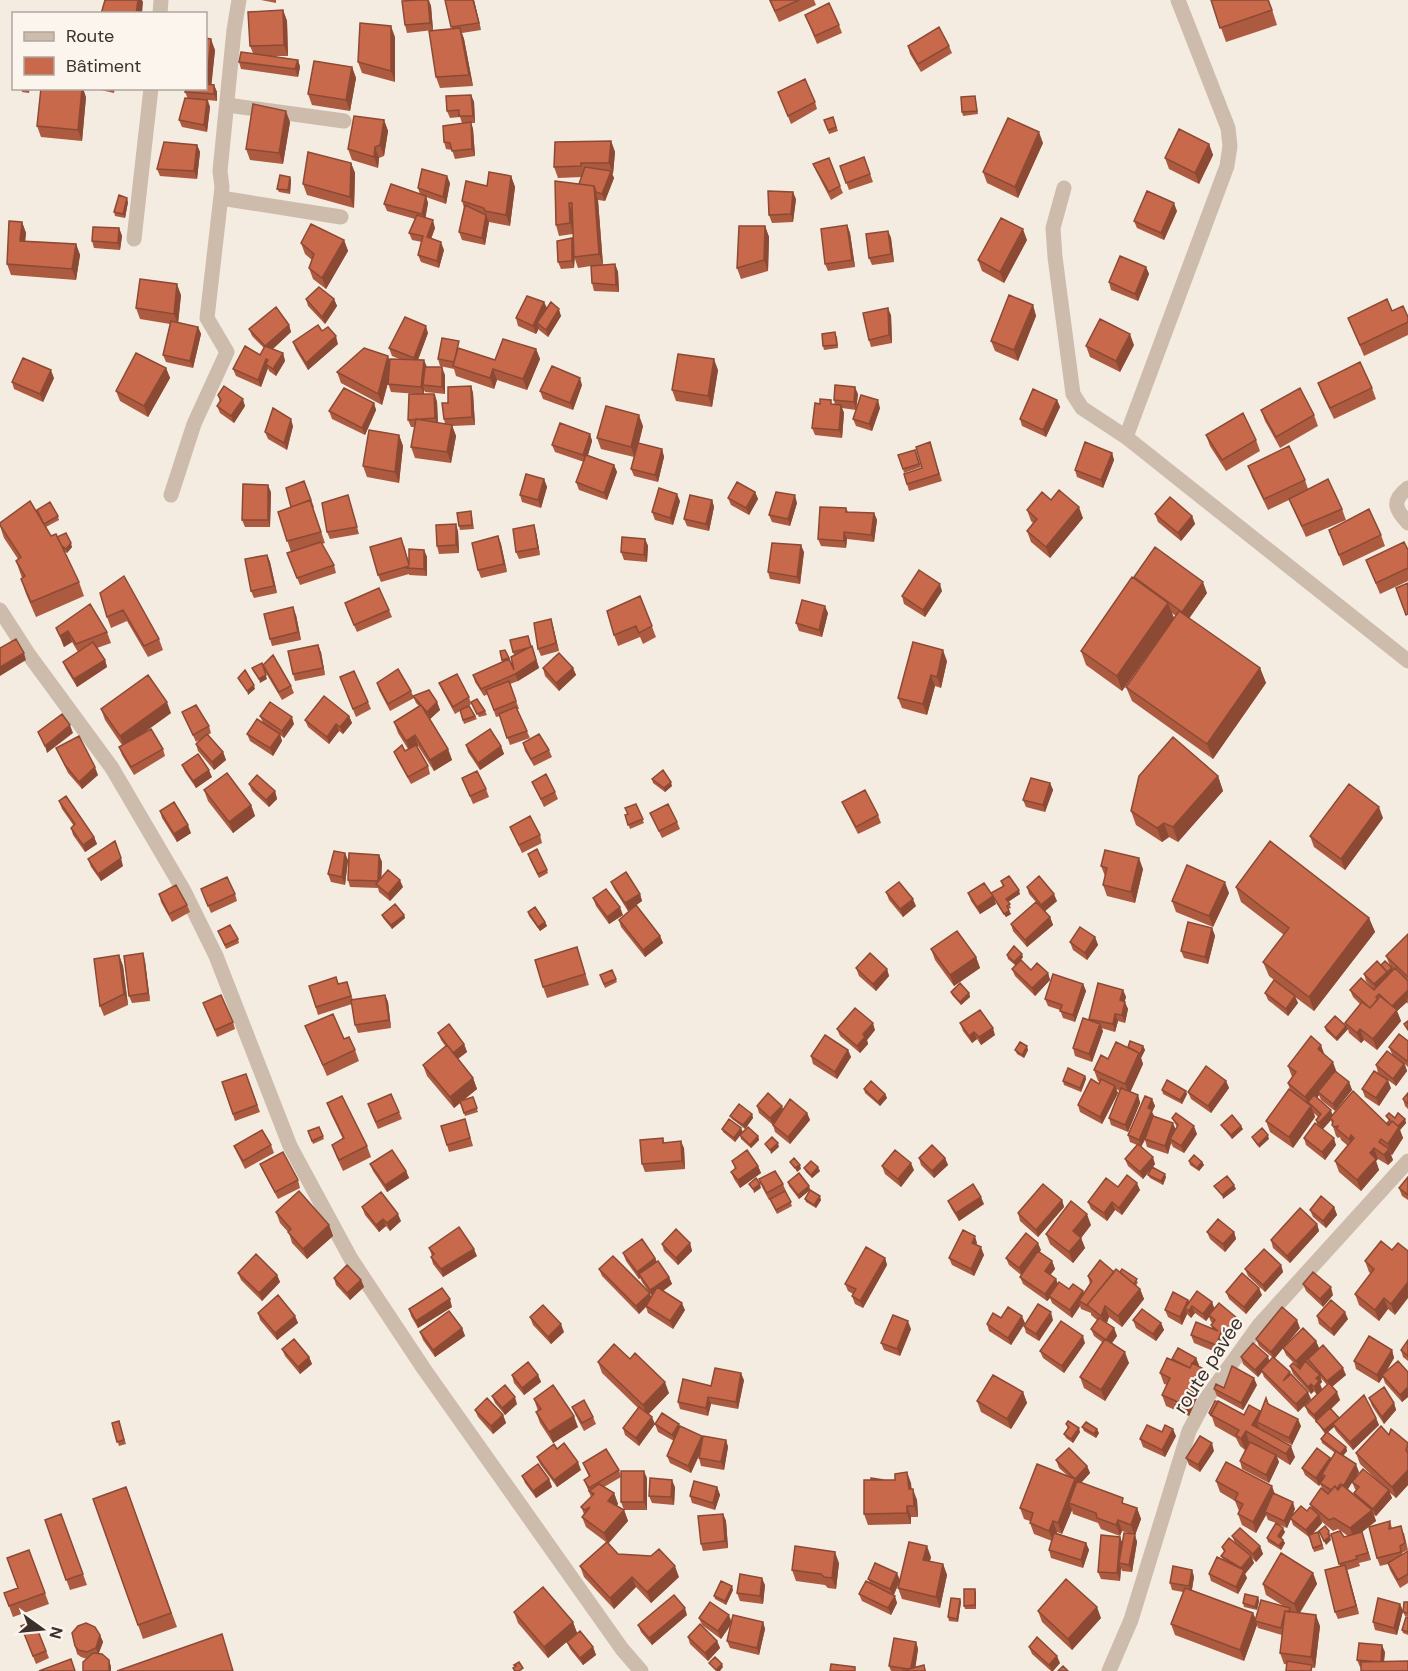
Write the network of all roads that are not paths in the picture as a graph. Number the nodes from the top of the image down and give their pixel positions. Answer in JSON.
{"nodes":[{"id":1,"x":239,"y":0,"type":"edge"},
{"id":2,"x":1178,"y":0,"type":"edge"},
{"id":3,"x":151,"y":90,"type":"edge"},
{"id":4,"x":227,"y":105,"type":"junction"},
{"id":5,"x":344,"y":121,"type":"dead end"},
{"id":6,"x":1064,"y":188,"type":"dead end"},
{"id":7,"x":221,"y":198,"type":"junction"},
{"id":8,"x":341,"y":217,"type":"dead end"},
{"id":9,"x":134,"y":239,"type":"dead end"},
{"id":10,"x":1126,"y":436,"type":"junction"},
{"id":11,"x":1408,"y":488,"type":"edge"},
{"id":12,"x":171,"y":495,"type":"dead end"},
{"id":13,"x":1408,"y":523,"type":"edge"},
{"id":14,"x":0,"y":610,"type":"edge"},
{"id":15,"x":1408,"y":661,"type":"edge"},
{"id":16,"x":1408,"y":1161,"type":"edge"},
{"id":17,"x":641,"y":1671,"type":"edge"},
{"id":18,"x":1109,"y":1671,"type":"edge"}],
"edges":[{"from":1,"to":4,"type":"street"},
{"from":2,"to":10,"type":"street"},
{"from":3,"to":9,"type":"street"},
{"from":4,"to":5,"type":"street"},
{"from":4,"to":7,"type":"street"},
{"from":6,"to":10,"type":"street"},
{"from":7,"to":8,"type":"street"},
{"from":7,"to":12,"type":"street"},
{"from":10,"to":15,"type":"street"},
{"from":11,"to":13,"type":"street"},
{"from":14,"to":17,"type":"street"},
{"from":16,"to":18,"type":"street","name":"route pavée"}]}
